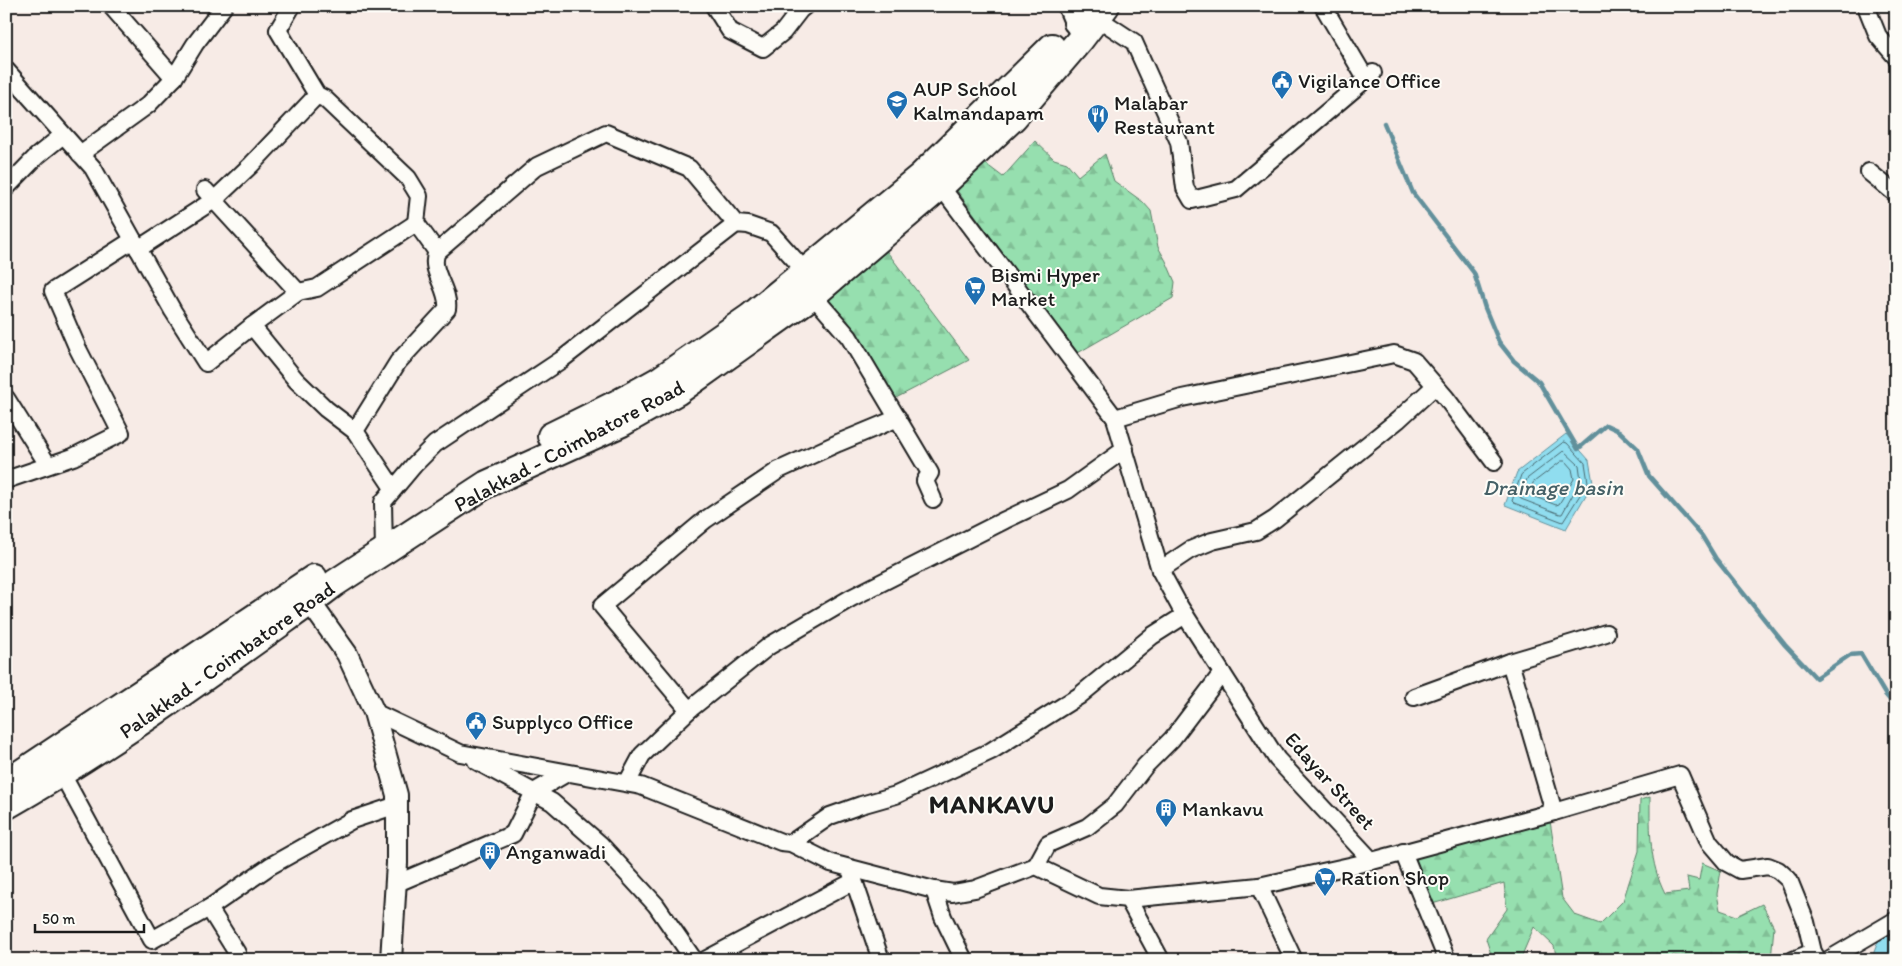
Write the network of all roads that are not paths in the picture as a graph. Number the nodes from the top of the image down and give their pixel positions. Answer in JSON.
{"nodes":[{"id":1,"x":110,"y":6,"type":"edge"},
{"id":2,"x":224,"y":6,"type":"edge"},
{"id":3,"x":292,"y":6,"type":"edge"},
{"id":4,"x":714,"y":6,"type":"edge"},
{"id":5,"x":805,"y":6,"type":"edge"},
{"id":6,"x":1323,"y":6,"type":"edge"},
{"id":7,"x":1866,"y":6,"type":"edge"},
{"id":8,"x":1085,"y":17,"type":"edge"},
{"id":9,"x":1896,"y":57,"type":"edge"},
{"id":10,"x":6,"y":70,"type":"edge"},
{"id":11,"x":174,"y":78,"type":"junction"},
{"id":12,"x":317,"y":95,"type":"junction"},
{"id":13,"x":63,"y":135,"type":"junction"},
{"id":14,"x":80,"y":154,"type":"junction"},
{"id":15,"x":1869,"y":172,"type":"dead end"},
{"id":16,"x":934,"y":178,"type":"junction"},
{"id":17,"x":6,"y":188,"type":"edge"},
{"id":18,"x":1896,"y":194,"type":"edge"},
{"id":19,"x":210,"y":195,"type":"junction"},
{"id":20,"x":416,"y":223,"type":"junction"},
{"id":21,"x":736,"y":224,"type":"junction"},
{"id":22,"x":136,"y":244,"type":"junction"},
{"id":23,"x":437,"y":252,"type":"junction"},
{"id":24,"x":805,"y":281,"type":"junction"},
{"id":25,"x":298,"y":292,"type":"junction"},
{"id":26,"x":252,"y":326,"type":"junction"},
{"id":27,"x":1435,"y":386,"type":"junction"},
{"id":28,"x":6,"y":398,"type":"edge"},
{"id":29,"x":898,"y":418,"type":"junction"},
{"id":30,"x":1115,"y":418,"type":"junction"},
{"id":31,"x":355,"y":431,"type":"junction"},
{"id":32,"x":1125,"y":449,"type":"junction"},
{"id":33,"x":1494,"y":462,"type":"dead end"},
{"id":34,"x":48,"y":466,"type":"junction"},
{"id":35,"x":6,"y":480,"type":"edge"},
{"id":36,"x":393,"y":488,"type":"junction"},
{"id":37,"x":933,"y":499,"type":"dead end"},
{"id":38,"x":384,"y":541,"type":"junction"},
{"id":39,"x":1160,"y":570,"type":"junction"},
{"id":40,"x":304,"y":596,"type":"junction"},
{"id":41,"x":1185,"y":615,"type":"junction"},
{"id":42,"x":1606,"y":633,"type":"dead end"},
{"id":43,"x":1510,"y":662,"type":"junction"},
{"id":44,"x":1222,"y":673,"type":"junction"},
{"id":45,"x":1414,"y":697,"type":"dead end"},
{"id":46,"x":689,"y":710,"type":"junction"},
{"id":47,"x":374,"y":712,"type":"junction"},
{"id":48,"x":460,"y":753,"type":"junction"},
{"id":49,"x":567,"y":773,"type":"junction"},
{"id":50,"x":62,"y":774,"type":"junction"},
{"id":51,"x":6,"y":783,"type":"edge"},
{"id":52,"x":627,"y":783,"type":"junction"},
{"id":53,"x":534,"y":792,"type":"junction"},
{"id":54,"x":397,"y":805,"type":"junction"},
{"id":55,"x":6,"y":806,"type":"edge"},
{"id":56,"x":1554,"y":812,"type":"junction"},
{"id":57,"x":791,"y":842,"type":"junction"},
{"id":58,"x":1403,"y":852,"type":"junction"},
{"id":59,"x":1372,"y":861,"type":"junction"},
{"id":60,"x":1036,"y":866,"type":"junction"},
{"id":61,"x":851,"y":874,"type":"junction"},
{"id":62,"x":395,"y":884,"type":"junction"},
{"id":63,"x":1258,"y":886,"type":"junction"},
{"id":64,"x":934,"y":890,"type":"junction"},
{"id":65,"x":1128,"y":899,"type":"junction"},
{"id":66,"x":209,"y":908,"type":"junction"},
{"id":67,"x":1896,"y":920,"type":"edge"},
{"id":68,"x":237,"y":954,"type":"dead end"},
{"id":69,"x":1816,"y":956,"type":"edge"},
{"id":70,"x":391,"y":960,"type":"edge"},
{"id":71,"x":694,"y":960,"type":"edge"},
{"id":72,"x":705,"y":960,"type":"edge"},
{"id":73,"x":881,"y":960,"type":"edge"},
{"id":74,"x":964,"y":960,"type":"edge"},
{"id":75,"x":1161,"y":960,"type":"edge"},
{"id":76,"x":1294,"y":960,"type":"edge"},
{"id":77,"x":1448,"y":960,"type":"edge"},
{"id":78,"x":1793,"y":960,"type":"edge"},
{"id":79,"x":1828,"y":960,"type":"edge"}],
"edges":[{"from":1,"to":11,"type":"street"},
{"from":2,"to":11,"type":"street"},
{"from":3,"to":12,"type":"street"},
{"from":4,"to":5,"type":"street"},
{"from":6,"to":8,"type":"street"},
{"from":7,"to":9,"type":"street"},
{"from":8,"to":16,"type":"main road","name":"Palakkad - Coimbatore Road"},
{"from":10,"to":13,"type":"street"},
{"from":11,"to":14,"type":"street"},
{"from":12,"to":19,"type":"street"},
{"from":12,"to":20,"type":"street"},
{"from":13,"to":14,"type":"street"},
{"from":13,"to":17,"type":"street"},
{"from":14,"to":22,"type":"street"},
{"from":15,"to":18,"type":"street"},
{"from":16,"to":24,"type":"main road","name":"Palakkad - Coimbatore Road"},
{"from":16,"to":30,"type":"street","name":"Edayar Street"},
{"from":19,"to":22,"type":"street"},
{"from":19,"to":25,"type":"street"},
{"from":20,"to":23,"type":"street"},
{"from":20,"to":25,"type":"street"},
{"from":21,"to":23,"type":"street"},
{"from":21,"to":24,"type":"street"},
{"from":21,"to":36,"type":"street"},
{"from":22,"to":26,"type":"street"},
{"from":22,"to":34,"type":"street"},
{"from":23,"to":31,"type":"street"},
{"from":24,"to":29,"type":"street"},
{"from":24,"to":38,"type":"main road","name":"Palakkad - Coimbatore Road"},
{"from":25,"to":26,"type":"street"},
{"from":26,"to":31,"type":"street"},
{"from":27,"to":30,"type":"street"},
{"from":27,"to":33,"type":"street"},
{"from":27,"to":39,"type":"street"},
{"from":28,"to":34,"type":"street"},
{"from":29,"to":37,"type":"street"},
{"from":29,"to":46,"type":"street"},
{"from":30,"to":32,"type":"street","name":"Edayar Street"},
{"from":31,"to":36,"type":"street"},
{"from":32,"to":39,"type":"street","name":"Edayar Street"},
{"from":32,"to":46,"type":"street"},
{"from":34,"to":35,"type":"street"},
{"from":36,"to":38,"type":"street"},
{"from":38,"to":40,"type":"main road","name":"Palakkad - Coimbatore Road"},
{"from":39,"to":41,"type":"street","name":"Edayar Street"},
{"from":40,"to":47,"type":"street"},
{"from":40,"to":50,"type":"main road","name":"Palakkad - Coimbatore Road"},
{"from":40,"to":51,"type":"main road","name":"Palakkad - Coimbatore Road"},
{"from":41,"to":44,"type":"street","name":"Edayar Street"},
{"from":41,"to":57,"type":"street"},
{"from":42,"to":43,"type":"street"},
{"from":43,"to":45,"type":"street"},
{"from":43,"to":56,"type":"street"},
{"from":44,"to":59,"type":"street","name":"Edayar Street"},
{"from":44,"to":60,"type":"street"},
{"from":46,"to":52,"type":"street"},
{"from":47,"to":48,"type":"street"},
{"from":47,"to":54,"type":"street"},
{"from":48,"to":49,"type":"street"},
{"from":48,"to":53,"type":"street"},
{"from":49,"to":52,"type":"street"},
{"from":49,"to":53,"type":"street"},
{"from":50,"to":55,"type":"main road","name":"Palakkad - Coimbatore Road"},
{"from":50,"to":66,"type":"street"},
{"from":52,"to":57,"type":"street"},
{"from":53,"to":62,"type":"street"},
{"from":53,"to":71,"type":"street"},
{"from":54,"to":62,"type":"street"},
{"from":54,"to":66,"type":"street"},
{"from":56,"to":58,"type":"street","name":"Edayar Street"},
{"from":56,"to":69,"type":"street","name":"Edayar Street"},
{"from":57,"to":61,"type":"street"},
{"from":58,"to":59,"type":"street","name":"Edayar Street"},
{"from":58,"to":77,"type":"street"},
{"from":59,"to":63,"type":"street"},
{"from":60,"to":64,"type":"street"},
{"from":60,"to":65,"type":"street"},
{"from":61,"to":64,"type":"street"},
{"from":61,"to":72,"type":"street"},
{"from":61,"to":73,"type":"street"},
{"from":62,"to":70,"type":"street"},
{"from":63,"to":65,"type":"street"},
{"from":63,"to":76,"type":"street"},
{"from":64,"to":74,"type":"street"},
{"from":65,"to":75,"type":"street"},
{"from":66,"to":68,"type":"street"},
{"from":67,"to":79,"type":"street"},
{"from":69,"to":78,"type":"street"}]}
